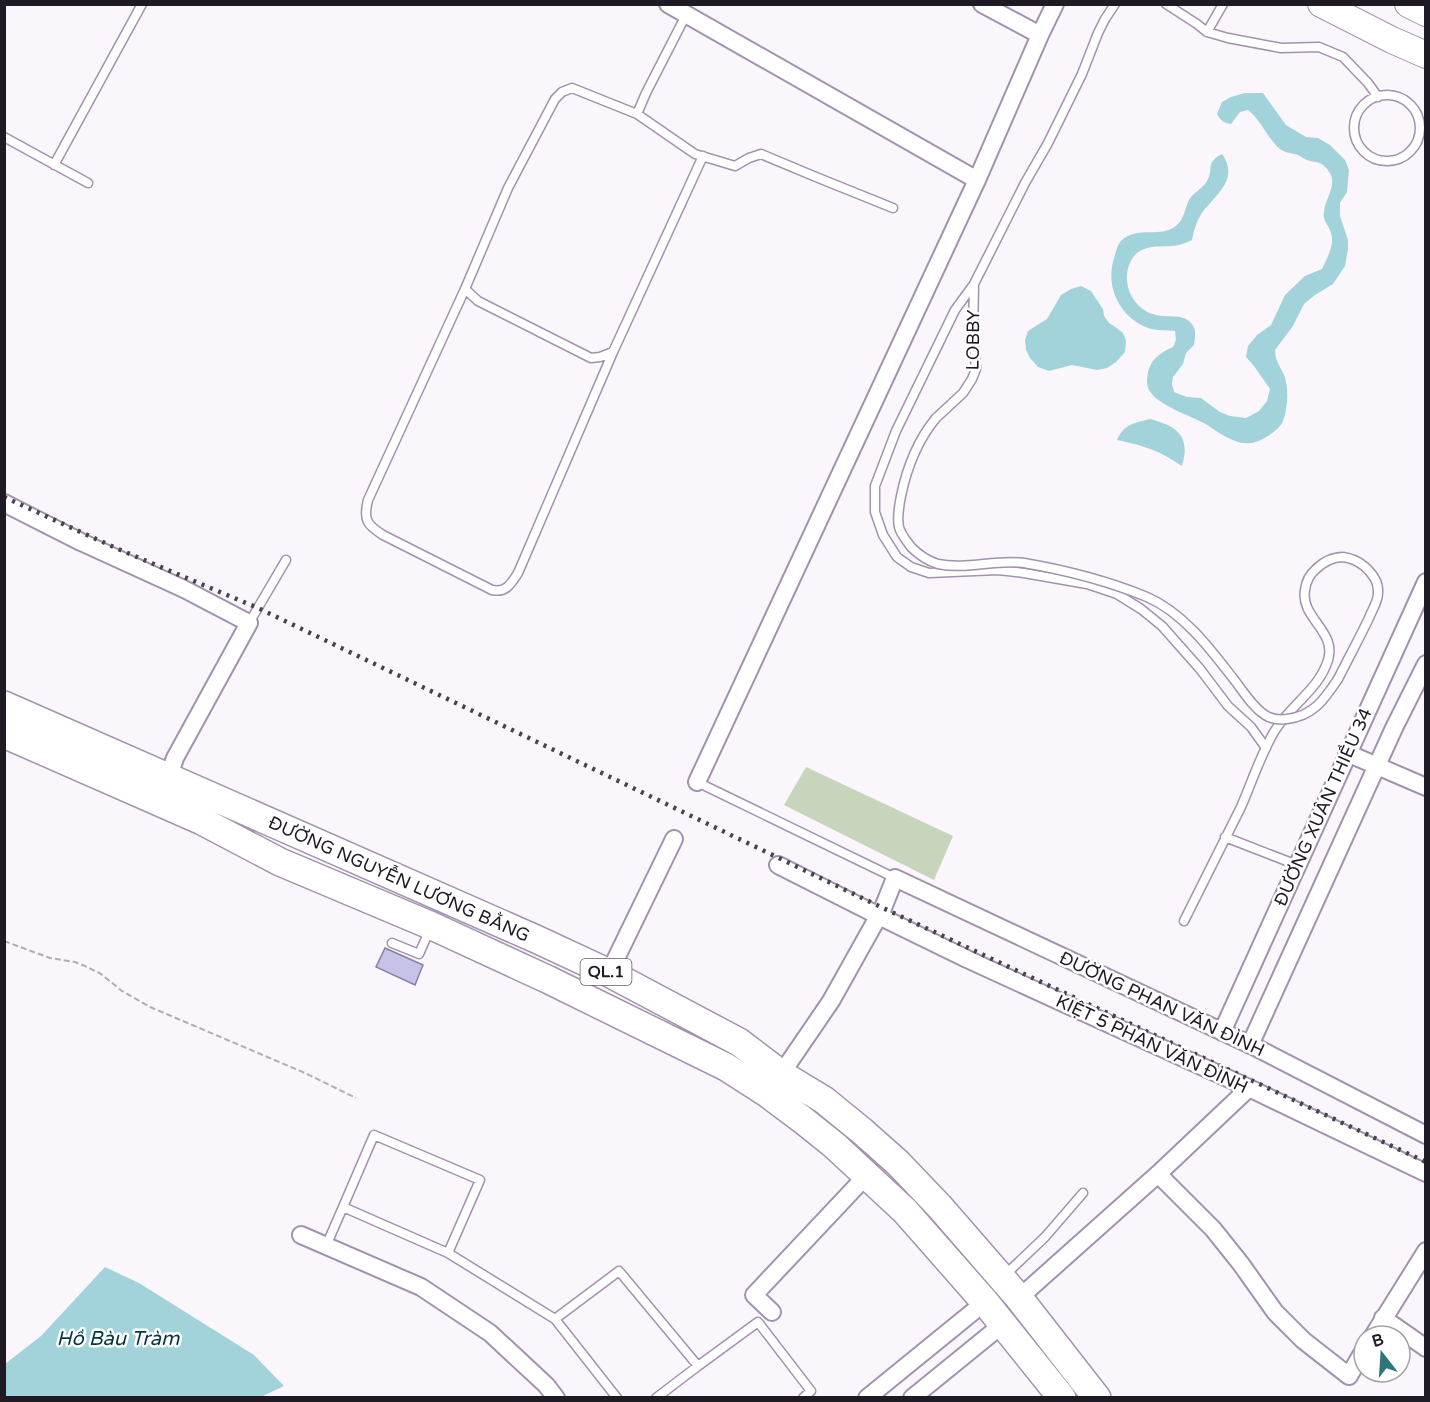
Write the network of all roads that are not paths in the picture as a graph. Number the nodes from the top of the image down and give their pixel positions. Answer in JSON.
{"nodes":[{"id":1,"x":142,"y":4,"type":"edge"},
{"id":2,"x":668,"y":4,"type":"edge"},
{"id":3,"x":982,"y":4,"type":"edge"},
{"id":4,"x":1055,"y":4,"type":"edge"},
{"id":5,"x":1115,"y":4,"type":"edge"},
{"id":6,"x":1166,"y":4,"type":"edge"},
{"id":7,"x":1222,"y":4,"type":"edge"},
{"id":8,"x":1321,"y":4,"type":"edge"},
{"id":9,"x":1408,"y":4,"type":"edge"},
{"id":10,"x":1425,"y":13,"type":"edge"},
{"id":11,"x":686,"y":15,"type":"junction"},
{"id":12,"x":1207,"y":32,"type":"junction"},
{"id":13,"x":1040,"y":35,"type":"junction"},
{"id":14,"x":1425,"y":55,"type":"edge"},
{"id":15,"x":1378,"y":97,"type":"junction"},
{"id":16,"x":637,"y":114,"type":"junction"},
{"id":17,"x":1423,"y":123,"type":"edge"},
{"id":18,"x":4,"y":137,"type":"edge"},
{"id":19,"x":703,"y":156,"type":"junction"},
{"id":20,"x":54,"y":165,"type":"junction"},
{"id":21,"x":977,"y":180,"type":"junction"},
{"id":22,"x":88,"y":183,"type":"dead end"},
{"id":23,"x":893,"y":208,"type":"dead end"},
{"id":24,"x":974,"y":284,"type":"junction"},
{"id":25,"x":465,"y":289,"type":"junction"},
{"id":26,"x":614,"y":352,"type":"junction"},
{"id":27,"x":4,"y":503,"type":"edge"},
{"id":28,"x":286,"y":560,"type":"dead end"},
{"id":29,"x":1425,"y":582,"type":"edge"},
{"id":30,"x":249,"y":623,"type":"junction"},
{"id":31,"x":1425,"y":664,"type":"edge"},
{"id":32,"x":4,"y":705,"type":"edge"},
{"id":33,"x":4,"y":734,"type":"edge"},
{"id":34,"x":1266,"y":748,"type":"junction"},
{"id":35,"x":1347,"y":753,"type":"junction"},
{"id":36,"x":1377,"y":766,"type":"junction"},
{"id":37,"x":169,"y":777,"type":"junction"},
{"id":38,"x":697,"y":782,"type":"joint"},
{"id":39,"x":1425,"y":787,"type":"edge"},
{"id":40,"x":160,"y":803,"type":"junction"},
{"id":41,"x":1225,"y":837,"type":"junction"},
{"id":42,"x":674,"y":839,"type":"dead end"},
{"id":43,"x":778,"y":865,"type":"dead end"},
{"id":44,"x":1297,"y":865,"type":"junction"},
{"id":45,"x":895,"y":878,"type":"junction"},
{"id":46,"x":879,"y":916,"type":"junction"},
{"id":47,"x":1184,"y":921,"type":"dead end"},
{"id":48,"x":432,"y":926,"type":"junction"},
{"id":49,"x":392,"y":943,"type":"dead end"},
{"id":50,"x":609,"y":973,"type":"junction"},
{"id":51,"x":1222,"y":1032,"type":"junction"},
{"id":52,"x":1250,"y":1045,"type":"junction"},
{"id":53,"x":774,"y":1084,"type":"junction"},
{"id":54,"x":1249,"y":1088,"type":"junction"},
{"id":55,"x":1425,"y":1135,"type":"edge"},
{"id":56,"x":1425,"y":1173,"type":"edge"},
{"id":57,"x":1158,"y":1174,"type":"junction"},
{"id":58,"x":867,"y":1176,"type":"junction"},
{"id":59,"x":1083,"y":1193,"type":"dead end"},
{"id":60,"x":343,"y":1207,"type":"junction"},
{"id":61,"x":301,"y":1235,"type":"dead end"},
{"id":62,"x":326,"y":1246,"type":"junction"},
{"id":63,"x":1425,"y":1251,"type":"edge"},
{"id":64,"x":448,"y":1252,"type":"junction"},
{"id":65,"x":1001,"y":1278,"type":"junction"},
{"id":66,"x":1019,"y":1298,"type":"junction"},
{"id":67,"x":986,"y":1302,"type":"junction"},
{"id":68,"x":772,"y":1312,"type":"dead end"},
{"id":69,"x":1383,"y":1318,"type":"junction"},
{"id":70,"x":555,"y":1319,"type":"junction"},
{"id":71,"x":1003,"y":1324,"type":"junction"},
{"id":72,"x":1379,"y":1324,"type":"edge"},
{"id":73,"x":1425,"y":1348,"type":"edge"},
{"id":74,"x":698,"y":1366,"type":"junction"},
{"id":75,"x":1352,"y":1371,"type":"edge"},
{"id":76,"x":556,"y":1398,"type":"edge"},
{"id":77,"x":617,"y":1398,"type":"edge"},
{"id":78,"x":656,"y":1398,"type":"edge"},
{"id":79,"x":803,"y":1398,"type":"edge"},
{"id":80,"x":867,"y":1398,"type":"edge"},
{"id":81,"x":912,"y":1398,"type":"edge"},
{"id":82,"x":1062,"y":1398,"type":"edge"},
{"id":83,"x":1097,"y":1398,"type":"edge"}],
"edges":[{"from":1,"to":20,"type":"lane"},
{"from":2,"to":11,"type":"street"},
{"from":3,"to":13,"type":"street"},
{"from":4,"to":13,"type":"street"},
{"from":5,"to":24,"type":"lane"},
{"from":6,"to":12,"type":"lane"},
{"from":7,"to":12,"type":"lane"},
{"from":8,"to":14,"type":"main road"},
{"from":9,"to":10,"type":"main road"},
{"from":11,"to":16,"type":"lane"},
{"from":11,"to":21,"type":"street"},
{"from":12,"to":15,"type":"lane"},
{"from":13,"to":21,"type":"street"},
{"from":15,"to":17,"type":"lane"},
{"from":15,"to":17,"type":"lane"},
{"from":16,"to":19,"type":"lane"},
{"from":16,"to":25,"type":"lane"},
{"from":18,"to":20,"type":"lane"},
{"from":19,"to":23,"type":"lane"},
{"from":19,"to":26,"type":"lane"},
{"from":20,"to":22,"type":"lane"},
{"from":21,"to":38,"type":"street"},
{"from":24,"to":34,"type":"lane"},
{"from":24,"to":34,"type":"lane","name":"LOBBY","bridge":true},
{"from":25,"to":26,"type":"lane"},
{"from":25,"to":26,"type":"lane"},
{"from":27,"to":30,"type":"street"},
{"from":28,"to":30,"type":"lane"},
{"from":29,"to":35,"type":"street","name":"ĐƯỜNG XUÂN THIỀU 34"},
{"from":30,"to":37,"type":"street"},
{"from":31,"to":36,"type":"street","name":"ĐƯỜNG XUÂN THIỀU 34"},
{"from":32,"to":37,"type":"highway","name":"ĐƯỜNG NGUYỄN LƯƠNG BẰNG","number":"QL.1"},
{"from":33,"to":40,"type":"highway","number":"QL.1"},
{"from":34,"to":41,"type":"lane"},
{"from":35,"to":36,"type":"street"},
{"from":35,"to":44,"type":"street","name":"ĐƯỜNG XUÂN THIỀU 34"},
{"from":36,"to":39,"type":"street"},
{"from":36,"to":52,"type":"street","name":"ĐƯỜNG XUÂN THIỀU 34"},
{"from":37,"to":40,"type":"street"},
{"from":37,"to":50,"type":"highway","name":"ĐƯỜNG NGUYỄN LƯƠNG BẰNG","number":"QL.1"},
{"from":38,"to":45,"type":"lane"},
{"from":40,"to":48,"type":"highway","name":"ĐƯỜNG NGUYỄN LƯƠNG BẰNG","number":"QL.1"},
{"from":41,"to":44,"type":"lane"},
{"from":41,"to":47,"type":"lane"},
{"from":42,"to":50,"type":"street"},
{"from":43,"to":46,"type":"street","name":"KIỆT 5 PHAN VĂN ĐÌNH"},
{"from":44,"to":51,"type":"street","name":"ĐƯỜNG XUÂN THIỀU 34"},
{"from":45,"to":46,"type":"street"},
{"from":45,"to":51,"type":"street","name":"ĐƯỜNG PHAN VĂN ĐÌNH"},
{"from":46,"to":53,"type":"street"},
{"from":46,"to":54,"type":"street","name":"KIỆT 5 PHAN VĂN ĐÌNH"},
{"from":48,"to":49,"type":"lane"},
{"from":48,"to":53,"type":"highway","name":"ĐƯỜNG NGUYỄN LƯƠNG BẰNG","number":"QL.1"},
{"from":50,"to":53,"type":"highway","name":"ĐƯỜNG NGUYỄN LƯƠNG BẰNG","number":"QL.1"},
{"from":51,"to":52,"type":"street","name":"ĐƯỜNG PHAN VĂN ĐÌNH"},
{"from":52,"to":55,"type":"street","name":"ĐƯỜNG PHAN VĂN ĐÌNH"},
{"from":53,"to":58,"type":"highway","name":"ĐƯỜNG NGUYỄN LƯƠNG BẰNG","number":"QL.1"},
{"from":53,"to":65,"type":"highway","name":"ĐƯỜNG NGUYỄN LƯƠNG BẰNG","number":"QL.1"},
{"from":54,"to":56,"type":"street","name":"KIỆT 5 PHAN VĂN ĐÌNH"},
{"from":54,"to":57,"type":"street"},
{"from":57,"to":66,"type":"street"},
{"from":57,"to":75,"type":"street"},
{"from":58,"to":67,"type":"highway","name":"ĐƯỜNG NGUYỄN LƯƠNG BẰNG","number":"QL.1"},
{"from":58,"to":68,"type":"street"},
{"from":59,"to":65,"type":"lane"},
{"from":60,"to":62,"type":"lane"},
{"from":60,"to":64,"type":"lane"},
{"from":60,"to":64,"type":"lane"},
{"from":61,"to":62,"type":"street"},
{"from":62,"to":76,"type":"street"},
{"from":63,"to":69,"type":"street"},
{"from":64,"to":70,"type":"lane"},
{"from":65,"to":66,"type":"highway","name":"ĐƯỜNG NGUYỄN LƯƠNG BẰNG","number":"QL.1"},
{"from":66,"to":83,"type":"highway","name":"ĐƯỜNG NGUYỄN LƯƠNG BẰNG","number":"QL.1"},
{"from":67,"to":71,"type":"highway","name":"ĐƯỜNG NGUYỄN LƯƠNG BẰNG","number":"QL.1"},
{"from":67,"to":80,"type":"street"},
{"from":69,"to":72,"type":"street"},
{"from":69,"to":73,"type":"street"},
{"from":70,"to":74,"type":"lane"},
{"from":70,"to":77,"type":"lane"},
{"from":71,"to":81,"type":"street"},
{"from":71,"to":82,"type":"highway","name":"ĐƯỜNG NGUYỄN LƯƠNG BẰNG","number":"QL.1"},
{"from":74,"to":78,"type":"lane"},
{"from":74,"to":79,"type":"lane"}]}
